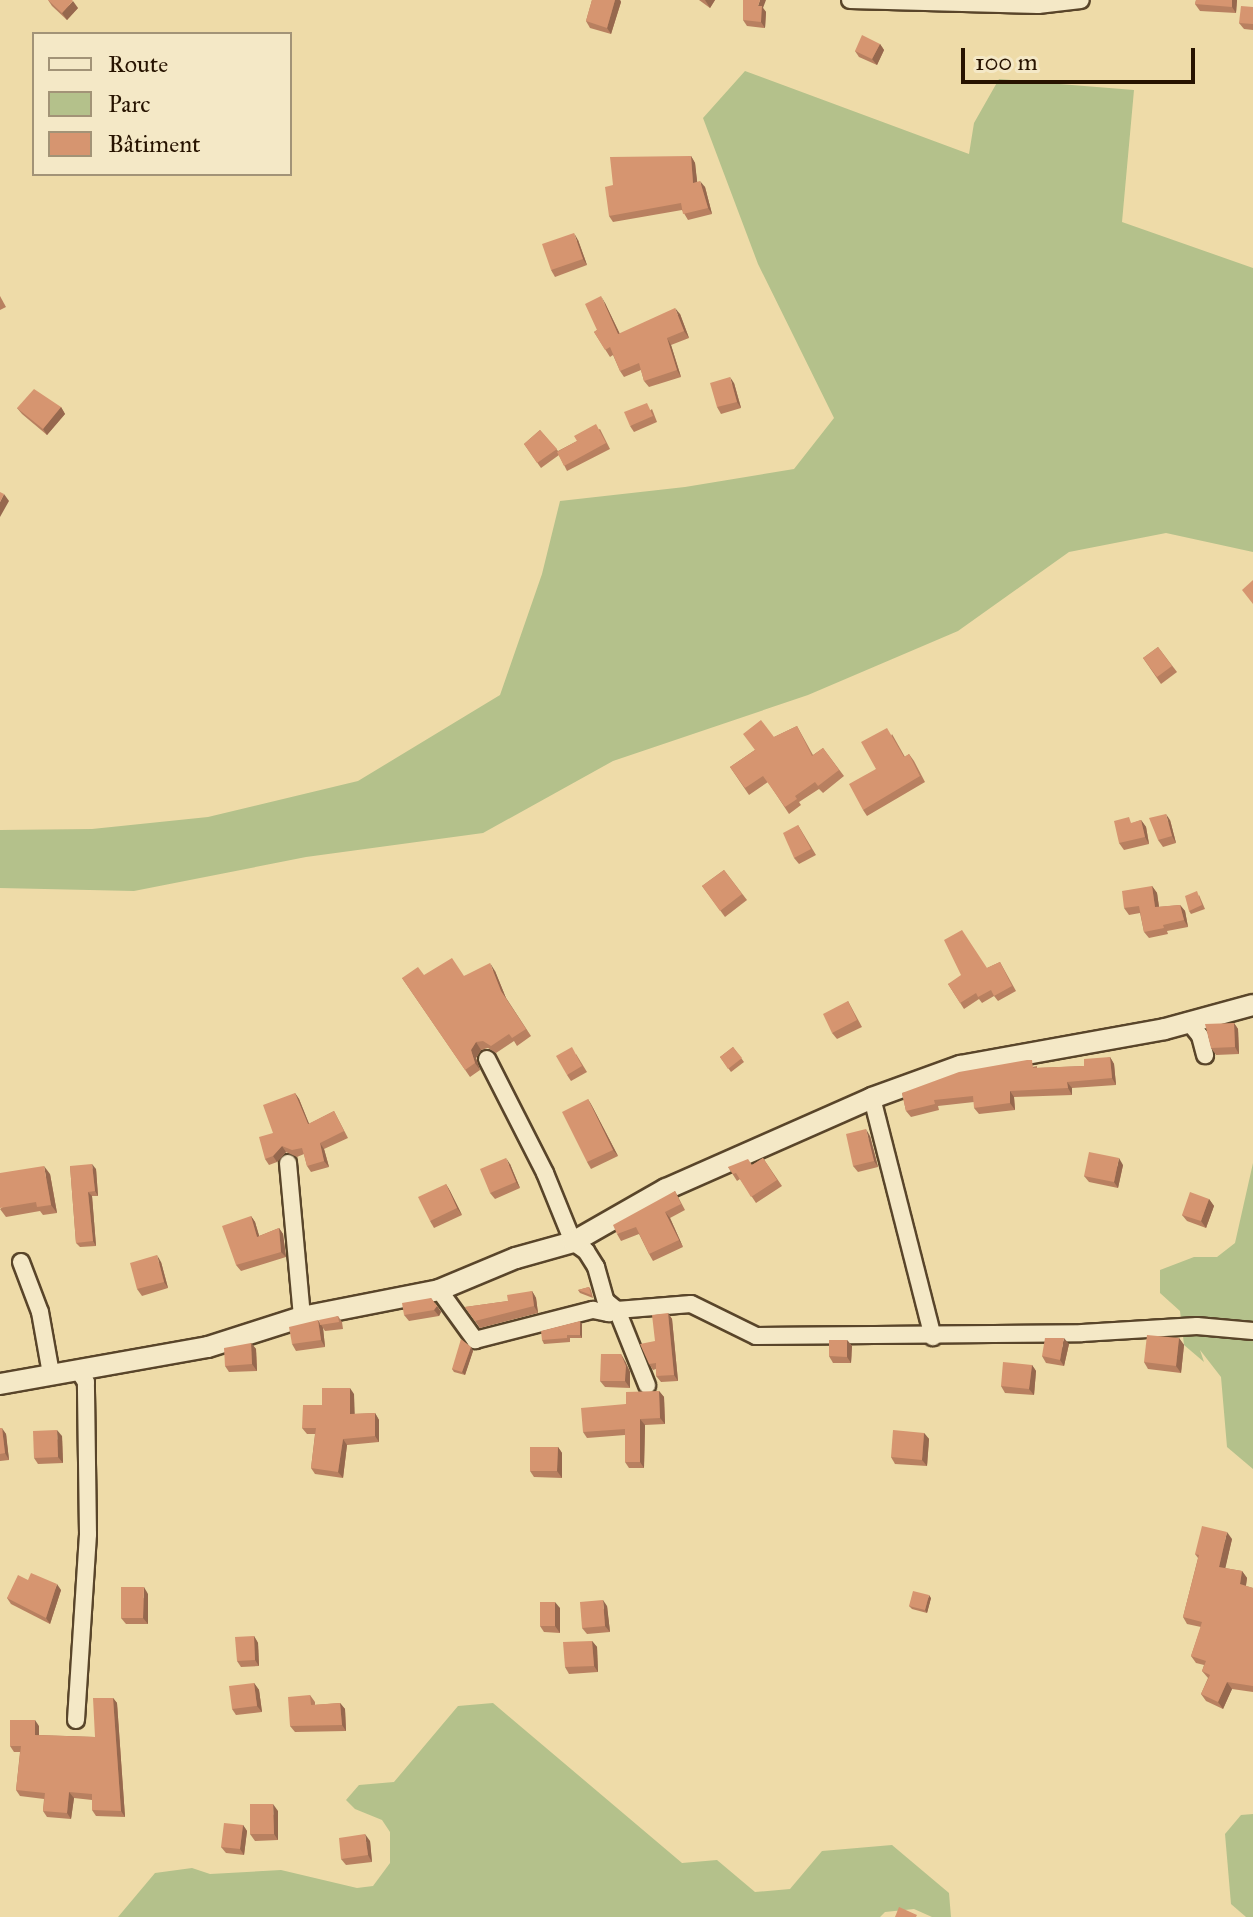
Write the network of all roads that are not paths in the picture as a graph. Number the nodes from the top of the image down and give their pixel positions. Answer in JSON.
{"nodes":[{"id":1,"x":850,"y":0,"type":"edge"},
{"id":2,"x":1081,"y":0,"type":"edge"},
{"id":3,"x":1253,"y":1005,"type":"edge"},
{"id":4,"x":1188,"y":1021,"type":"junction"},
{"id":5,"x":1205,"y":1055,"type":"dead end"},
{"id":6,"x":487,"y":1059,"type":"dead end"},
{"id":7,"x":872,"y":1098,"type":"junction"},
{"id":8,"x":288,"y":1163,"type":"dead end"},
{"id":9,"x":573,"y":1242,"type":"junction"},
{"id":10,"x":21,"y":1262,"type":"dead end"},
{"id":11,"x":439,"y":1290,"type":"junction"},
{"id":12,"x":613,"y":1312,"type":"junction"},
{"id":13,"x":302,"y":1317,"type":"junction"},
{"id":14,"x":1253,"y":1331,"type":"edge"},
{"id":15,"x":933,"y":1337,"type":"junction"},
{"id":16,"x":78,"y":1370,"type":"junction"},
{"id":17,"x":51,"y":1374,"type":"junction"},
{"id":18,"x":0,"y":1384,"type":"edge"},
{"id":19,"x":647,"y":1385,"type":"dead end"},
{"id":20,"x":76,"y":1720,"type":"dead end"}],
"edges":[{"from":1,"to":2,"type":"street"},
{"from":3,"to":4,"type":"street"},
{"from":4,"to":5,"type":"street"},
{"from":4,"to":7,"type":"street"},
{"from":6,"to":9,"type":"street"},
{"from":7,"to":9,"type":"street"},
{"from":7,"to":15,"type":"street"},
{"from":8,"to":13,"type":"street"},
{"from":9,"to":11,"type":"street"},
{"from":9,"to":12,"type":"street"},
{"from":10,"to":17,"type":"street"},
{"from":11,"to":12,"type":"street"},
{"from":11,"to":13,"type":"street"},
{"from":12,"to":15,"type":"street"},
{"from":12,"to":19,"type":"street"},
{"from":13,"to":16,"type":"street"},
{"from":14,"to":15,"type":"street"},
{"from":16,"to":17,"type":"street"},
{"from":16,"to":20,"type":"street"},
{"from":17,"to":18,"type":"street"}]}
